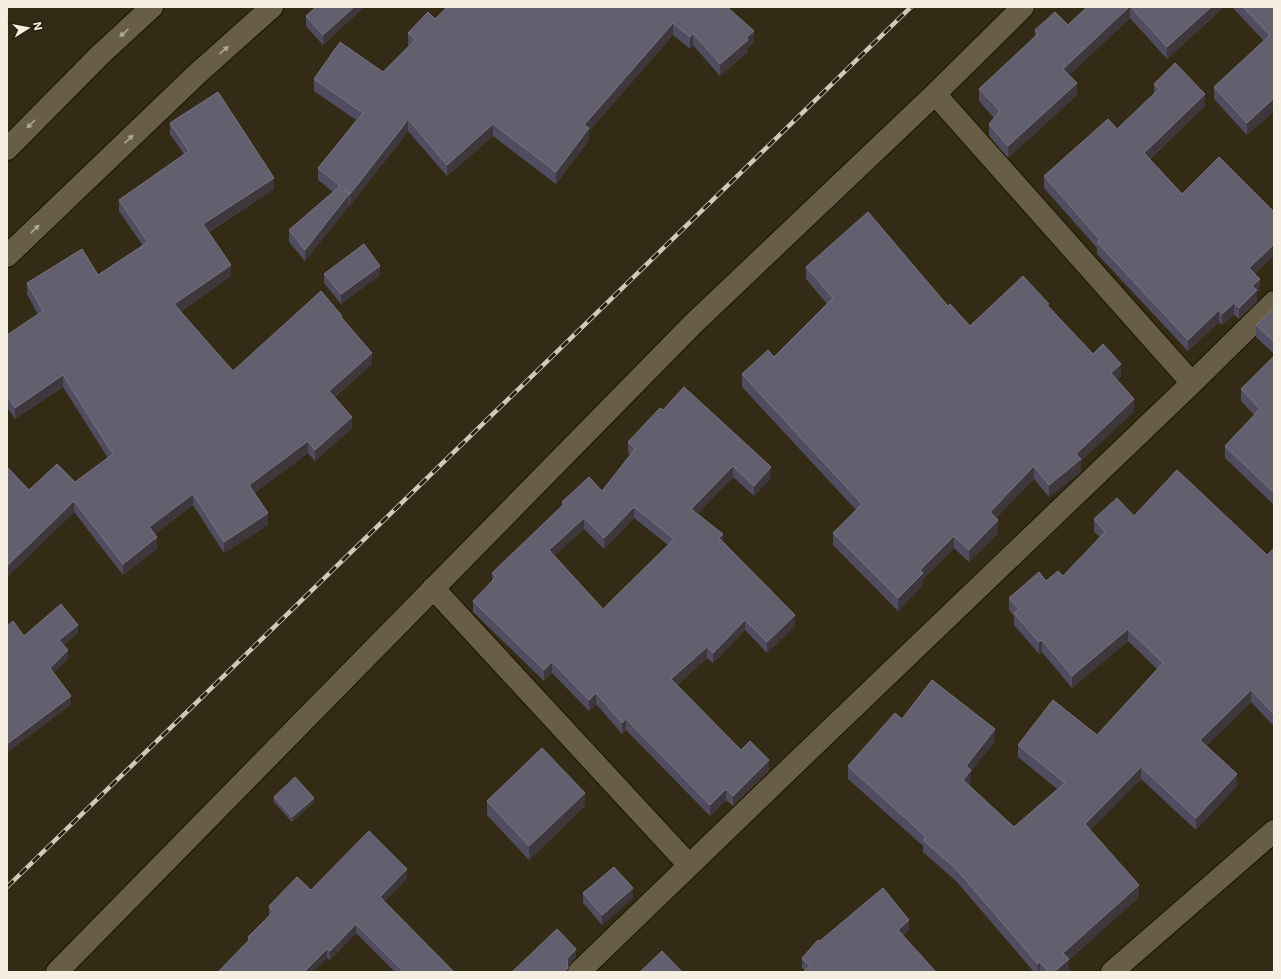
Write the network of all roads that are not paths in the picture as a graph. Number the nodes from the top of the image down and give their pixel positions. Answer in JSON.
{"nodes":[{"id":1,"x":152,"y":7,"type":"edge"},
{"id":2,"x":272,"y":7,"type":"edge"},
{"id":3,"x":1022,"y":7,"type":"edge"},
{"id":4,"x":935,"y":94,"type":"junction"},
{"id":5,"x":7,"y":149,"type":"edge"},
{"id":6,"x":7,"y":256,"type":"edge"},
{"id":7,"x":1274,"y":302,"type":"edge"},
{"id":8,"x":1192,"y":383,"type":"junction"},
{"id":9,"x":433,"y":588,"type":"junction"},
{"id":10,"x":1274,"y":831,"type":"edge"},
{"id":11,"x":689,"y":865,"type":"junction"},
{"id":12,"x":57,"y":972,"type":"edge"},
{"id":13,"x":579,"y":972,"type":"edge"},
{"id":14,"x":1112,"y":972,"type":"edge"}],
"edges":[{"from":1,"to":5,"type":"street","one_way":true},
{"from":6,"to":2,"type":"street","one_way":true},
{"from":3,"to":4,"type":"street"},
{"from":4,"to":8,"type":"street"},
{"from":4,"to":9,"type":"street"},
{"from":7,"to":8,"type":"street"},
{"from":8,"to":11,"type":"street"},
{"from":9,"to":11,"type":"street"},
{"from":9,"to":12,"type":"street"},
{"from":10,"to":14,"type":"street"},
{"from":11,"to":13,"type":"street"}]}
